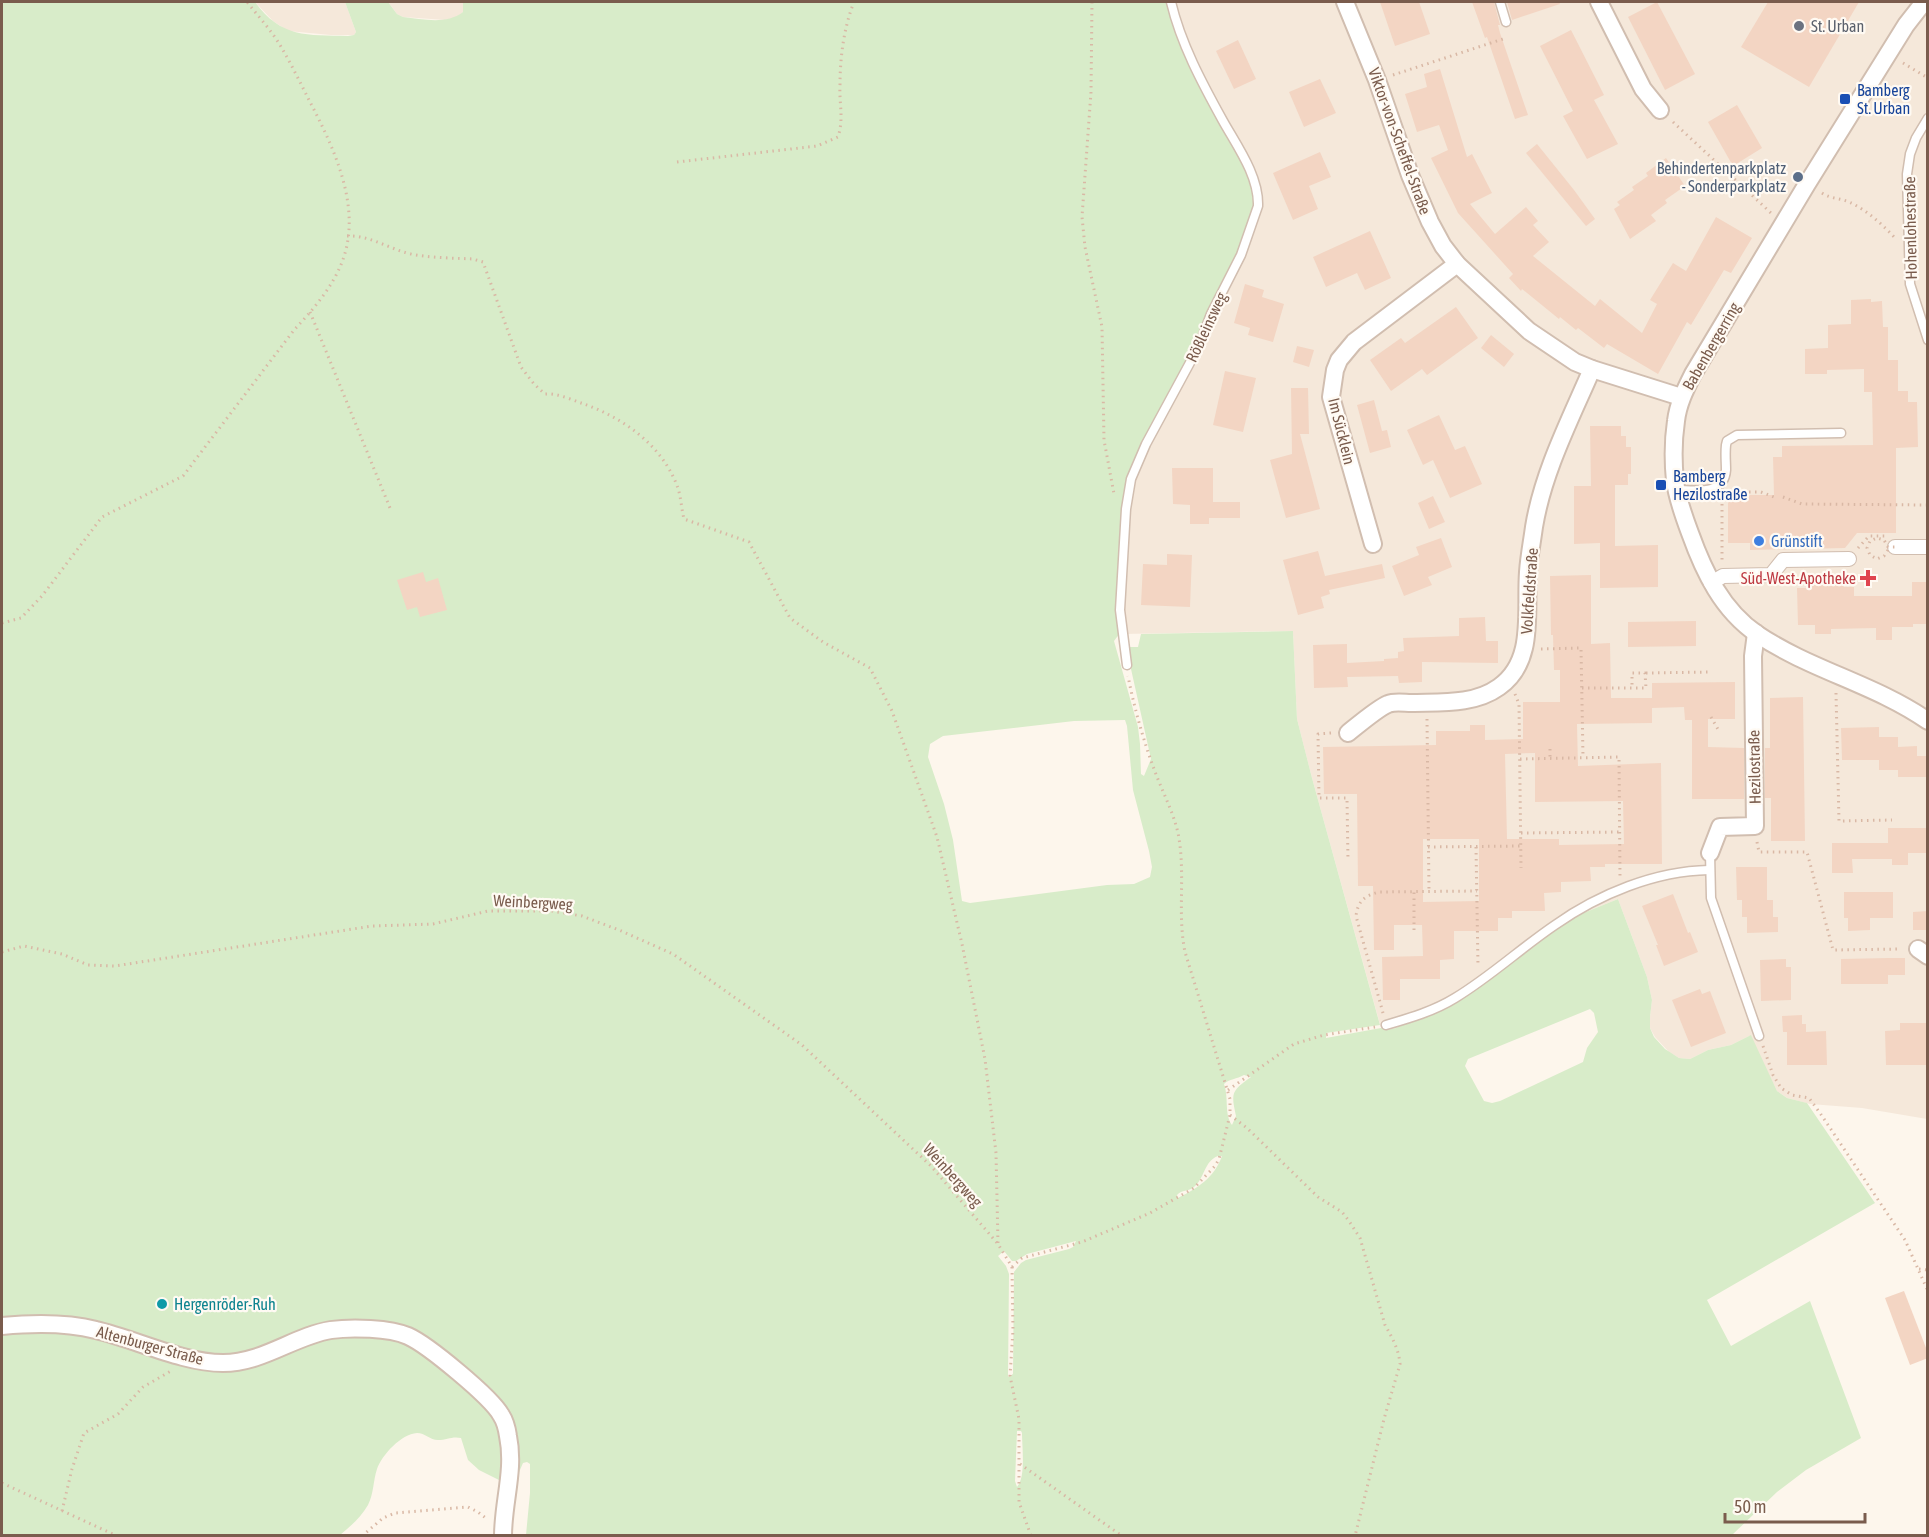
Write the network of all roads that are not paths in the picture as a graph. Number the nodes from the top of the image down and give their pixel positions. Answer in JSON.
{"nodes":[{"id":1,"x":1171,"y":2,"type":"edge"},
{"id":2,"x":1345,"y":2,"type":"edge"},
{"id":3,"x":1500,"y":2,"type":"edge"},
{"id":4,"x":1599,"y":2,"type":"edge"},
{"id":5,"x":1924,"y":2,"type":"edge"},
{"id":6,"x":1506,"y":22,"type":"dead end"},
{"id":7,"x":1660,"y":110,"type":"dead end"},
{"id":8,"x":1928,"y":118,"type":"edge"},
{"id":9,"x":1457,"y":264,"type":"junction"},
{"id":10,"x":1928,"y":340,"type":"edge"},
{"id":11,"x":1592,"y":369,"type":"junction"},
{"id":12,"x":1682,"y":397,"type":"junction"},
{"id":13,"x":1841,"y":434,"type":"dead end"},
{"id":14,"x":1677,"y":490,"type":"junction"},
{"id":15,"x":1372,"y":544,"type":"dead end"},
{"id":16,"x":1928,"y":547,"type":"edge"},
{"id":17,"x":1891,"y":549,"type":"road end"},
{"id":18,"x":1849,"y":558,"type":"road end"},
{"id":19,"x":1717,"y":579,"type":"junction"},
{"id":20,"x":1756,"y":633,"type":"junction"},
{"id":21,"x":1127,"y":665,"type":"road end"},
{"id":22,"x":1928,"y":721,"type":"edge"},
{"id":23,"x":1348,"y":732,"type":"dead end"},
{"id":24,"x":1710,"y":853,"type":"joint"},
{"id":25,"x":1709,"y":870,"type":"junction"},
{"id":26,"x":1386,"y":1025,"type":"road end"},
{"id":27,"x":1759,"y":1036,"type":"road end"},
{"id":28,"x":2,"y":1326,"type":"edge"},
{"id":29,"x":503,"y":1533,"type":"edge"}],
"edges":[{"from":1,"to":21,"type":"lane","name":"Rößleinsweg"},
{"from":2,"to":9,"type":"street","name":"Viktor-von-Scheffel-Straße"},
{"from":3,"to":6,"type":"lane"},
{"from":4,"to":7,"type":"street"},
{"from":5,"to":12,"type":"street","name":"Babenbergerring"},
{"from":8,"to":10,"type":"lane","name":"Hohenlohestraße"},
{"from":9,"to":11,"type":"street","name":"Viktor-von-Scheffel-Straße"},
{"from":9,"to":15,"type":"street","name":"Im Sücklein"},
{"from":11,"to":12,"type":"street","name":"Viktor-von-Scheffel-Straße"},
{"from":11,"to":23,"type":"street","name":"Volkfeldstraße"},
{"from":12,"to":14,"type":"street","name":"Babenbergerring"},
{"from":13,"to":14,"type":"lane"},
{"from":14,"to":19,"type":"street","name":"Babenbergerring"},
{"from":16,"to":17,"type":"street"},
{"from":18,"to":19,"type":"street"},
{"from":19,"to":20,"type":"street","name":"Babenbergerring"},
{"from":20,"to":22,"type":"street","name":"Babenbergerring"},
{"from":20,"to":24,"type":"street","name":"Hezilostraße"},
{"from":24,"to":25,"type":"lane","name":"Hezilostraße"},
{"from":25,"to":26,"type":"lane"},
{"from":25,"to":27,"type":"lane","name":"Hezilostraße"},
{"from":28,"to":29,"type":"street","name":"Altenburger Straße"}]}
